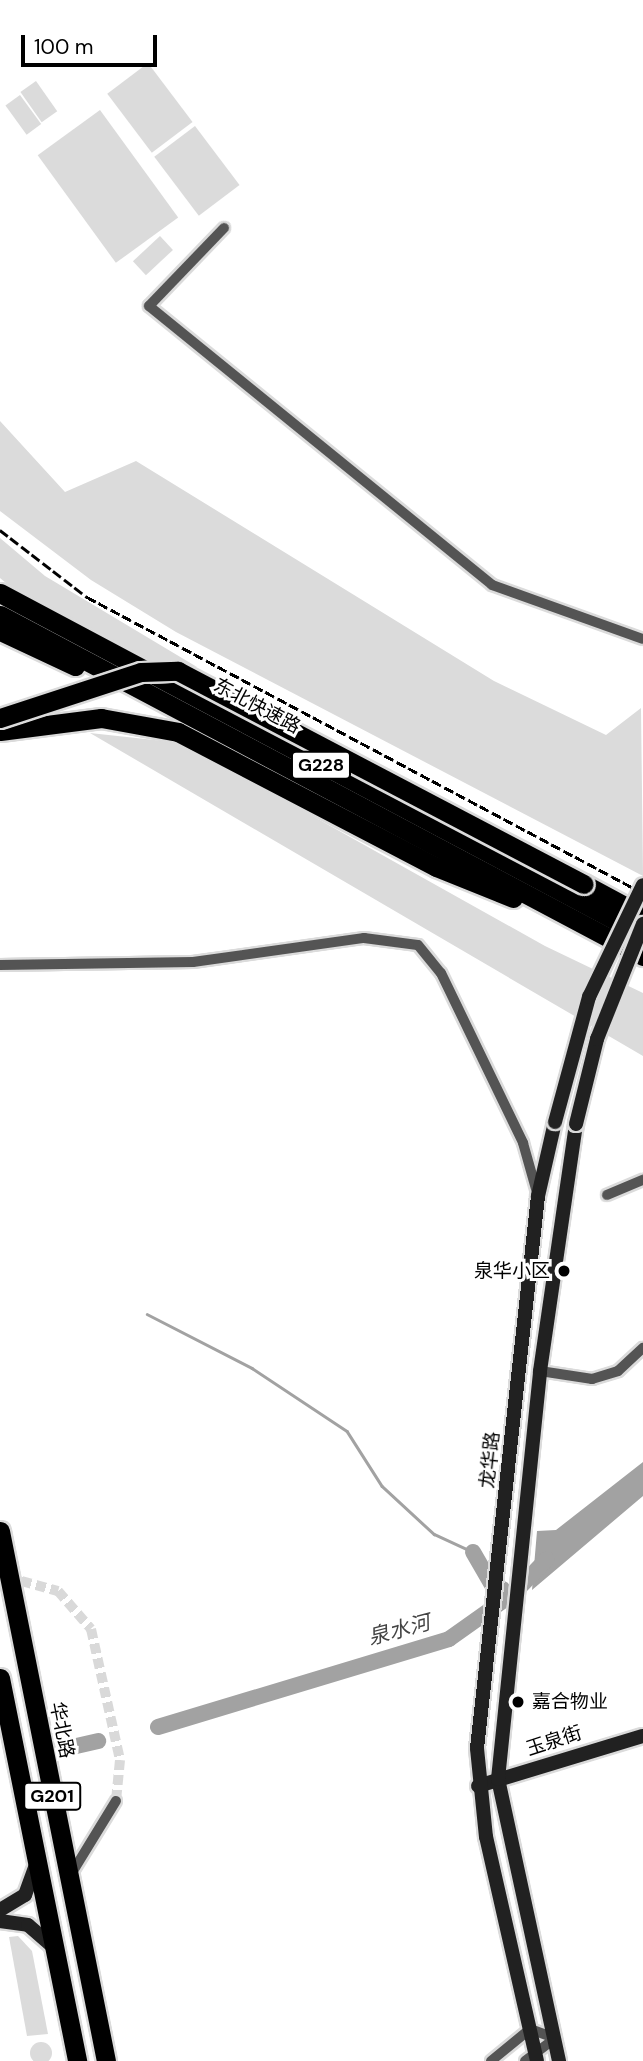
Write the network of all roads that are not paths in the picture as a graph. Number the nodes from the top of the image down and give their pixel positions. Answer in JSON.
{"nodes":[{"id":1,"x":224,"y":228,"type":"dead end"},
{"id":2,"x":0,"y":593,"type":"edge"},
{"id":3,"x":0,"y":615,"type":"edge"},
{"id":4,"x":0,"y":631,"type":"edge"},
{"id":5,"x":643,"y":639,"type":"edge"},
{"id":6,"x":119,"y":678,"type":"junction"},
{"id":7,"x":0,"y":718,"type":"edge"},
{"id":8,"x":0,"y":731,"type":"edge"},
{"id":9,"x":643,"y":885,"type":"edge"},
{"id":10,"x":643,"y":916,"type":"edge"},
{"id":11,"x":578,"y":922,"type":"junction"},
{"id":12,"x":643,"y":925,"type":"edge"},
{"id":13,"x":643,"y":935,"type":"edge"},
{"id":14,"x":643,"y":956,"type":"edge"},
{"id":15,"x":0,"y":965,"type":"edge"},
{"id":16,"x":643,"y":1180,"type":"edge"},
{"id":17,"x":538,"y":1195,"type":"junction"},
{"id":18,"x":607,"y":1195,"type":"dead end"},
{"id":19,"x":643,"y":1348,"type":"edge"},
{"id":20,"x":540,"y":1371,"type":"junction"},
{"id":21,"x":0,"y":1531,"type":"edge"},
{"id":22,"x":0,"y":1678,"type":"edge"},
{"id":23,"x":643,"y":1737,"type":"edge"},
{"id":24,"x":498,"y":1779,"type":"junction"},
{"id":25,"x":478,"y":1786,"type":"junction"},
{"id":26,"x":116,"y":1801,"type":"tunnel mouth"},
{"id":27,"x":36,"y":1860,"type":"junction"},
{"id":28,"x":69,"y":1878,"type":"junction"},
{"id":29,"x":0,"y":1910,"type":"edge"},
{"id":30,"x":0,"y":1921,"type":"edge"},
{"id":31,"x":54,"y":1948,"type":"junction"},
{"id":32,"x":530,"y":2029,"type":"junction"},
{"id":33,"x":555,"y":2038,"type":"junction"},
{"id":34,"x":533,"y":2058,"type":"edge"},
{"id":35,"x":77,"y":2061,"type":"edge"},
{"id":36,"x":106,"y":2061,"type":"edge"},
{"id":37,"x":491,"y":2061,"type":"edge"},
{"id":38,"x":559,"y":2061,"type":"edge"}],
"edges":[{"from":1,"to":5,"type":"street"},
{"from":2,"to":13,"type":"highway","name":"东北快速路","number":"G228"},
{"from":3,"to":6,"type":"highway","name":"东北快速路","number":"G228"},
{"from":4,"to":6,"type":"highway"},
{"from":6,"to":11,"type":"highway","name":"东北快速路","number":"G228"},
{"from":7,"to":10,"type":"highway","bridge":true},
{"from":8,"to":11,"type":"highway"},
{"from":9,"to":17,"type":"street","name":"龙华路","bridge":true},
{"from":11,"to":14,"type":"highway","name":"东北快速路","number":"G228"},
{"from":12,"to":20,"type":"street","name":"龙华路","bridge":true},
{"from":15,"to":17,"type":"street"},
{"from":16,"to":18,"type":"street"},
{"from":17,"to":25,"type":"street","name":"龙华路"},
{"from":19,"to":20,"type":"street"},
{"from":20,"to":24,"type":"street","name":"龙华路"},
{"from":21,"to":28,"type":"highway","name":"华北路","number":"G201"},
{"from":22,"to":27,"type":"highway","number":"G201"},
{"from":23,"to":24,"type":"street","name":"玉泉街"},
{"from":24,"to":25,"type":"street","name":"玉泉街"},
{"from":24,"to":33,"type":"street","name":"龙华路"},
{"from":25,"to":32,"type":"street","name":"龙华路"},
{"from":26,"to":28,"type":"street"},
{"from":27,"to":29,"type":"street"},
{"from":27,"to":31,"type":"highway","number":"G201"},
{"from":28,"to":36,"type":"highway","name":"华北路","number":"G201"},
{"from":30,"to":31,"type":"street"},
{"from":31,"to":35,"type":"highway","number":"G201"},
{"from":32,"to":33,"type":"street"},
{"from":32,"to":34,"type":"street","name":"龙华路"},
{"from":32,"to":37,"type":"street"},
{"from":33,"to":34,"type":"street","name":"龙华路"},
{"from":33,"to":38,"type":"street"}]}
